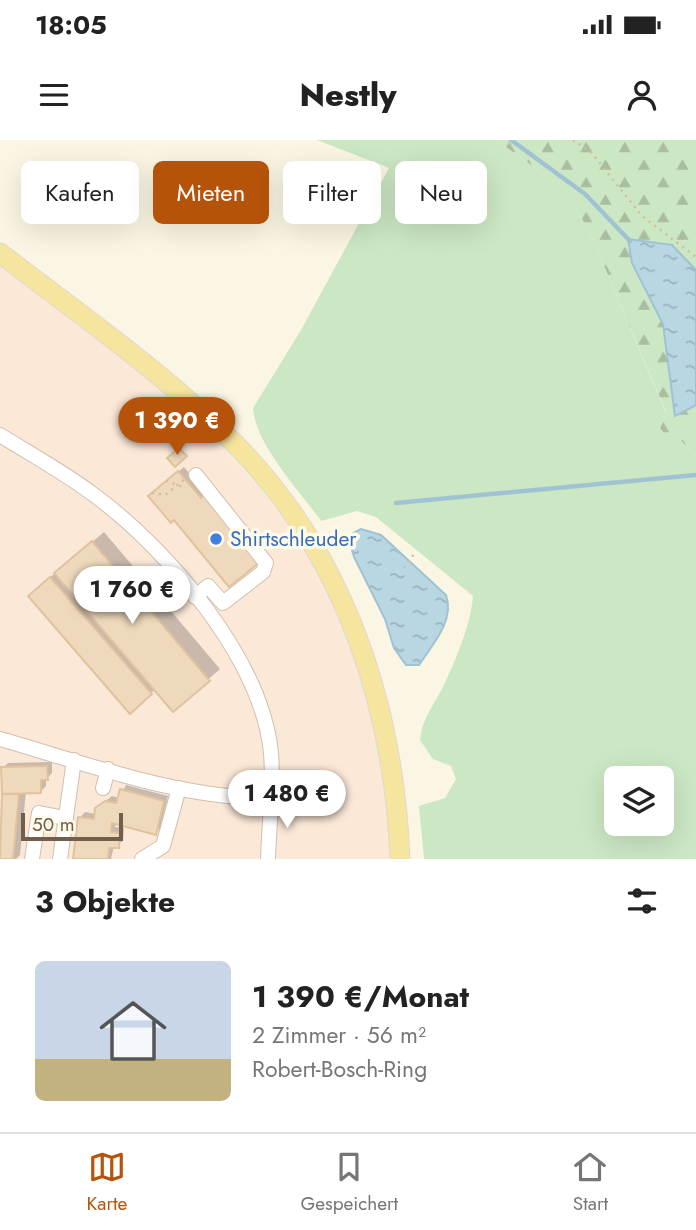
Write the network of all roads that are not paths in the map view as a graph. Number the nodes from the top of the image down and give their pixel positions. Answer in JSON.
{"nodes":[{"id":1,"x":0,"y":253,"type":"edge"},
{"id":2,"x":0,"y":435,"type":"edge"},
{"id":3,"x":196,"y":475,"type":"dead end"},
{"id":4,"x":195,"y":597,"type":"junction"},
{"id":5,"x":0,"y":739,"type":"edge"},
{"id":6,"x":74,"y":760,"type":"junction"},
{"id":7,"x":108,"y":769,"type":"junction"},
{"id":8,"x":103,"y":788,"type":"dead end"},
{"id":9,"x":180,"y":788,"type":"junction"},
{"id":10,"x":271,"y":798,"type":"junction"},
{"id":11,"x":65,"y":818,"type":"junction"},
{"id":12,"x":32,"y":859,"type":"edge"},
{"id":13,"x":60,"y":859,"type":"edge"},
{"id":14,"x":142,"y":859,"type":"edge"},
{"id":15,"x":268,"y":859,"type":"edge"},
{"id":16,"x":400,"y":859,"type":"edge"}],
"edges":[{"from":1,"to":16,"type":"main road"},
{"from":2,"to":4,"type":"street"},
{"from":3,"to":4,"type":"street"},
{"from":4,"to":10,"type":"street"},
{"from":5,"to":6,"type":"street"},
{"from":6,"to":7,"type":"street"},
{"from":6,"to":11,"type":"street"},
{"from":7,"to":8,"type":"street"},
{"from":7,"to":9,"type":"street"},
{"from":9,"to":10,"type":"street"},
{"from":9,"to":14,"type":"street"},
{"from":10,"to":15,"type":"street"},
{"from":11,"to":12,"type":"street"},
{"from":11,"to":13,"type":"street"}]}
